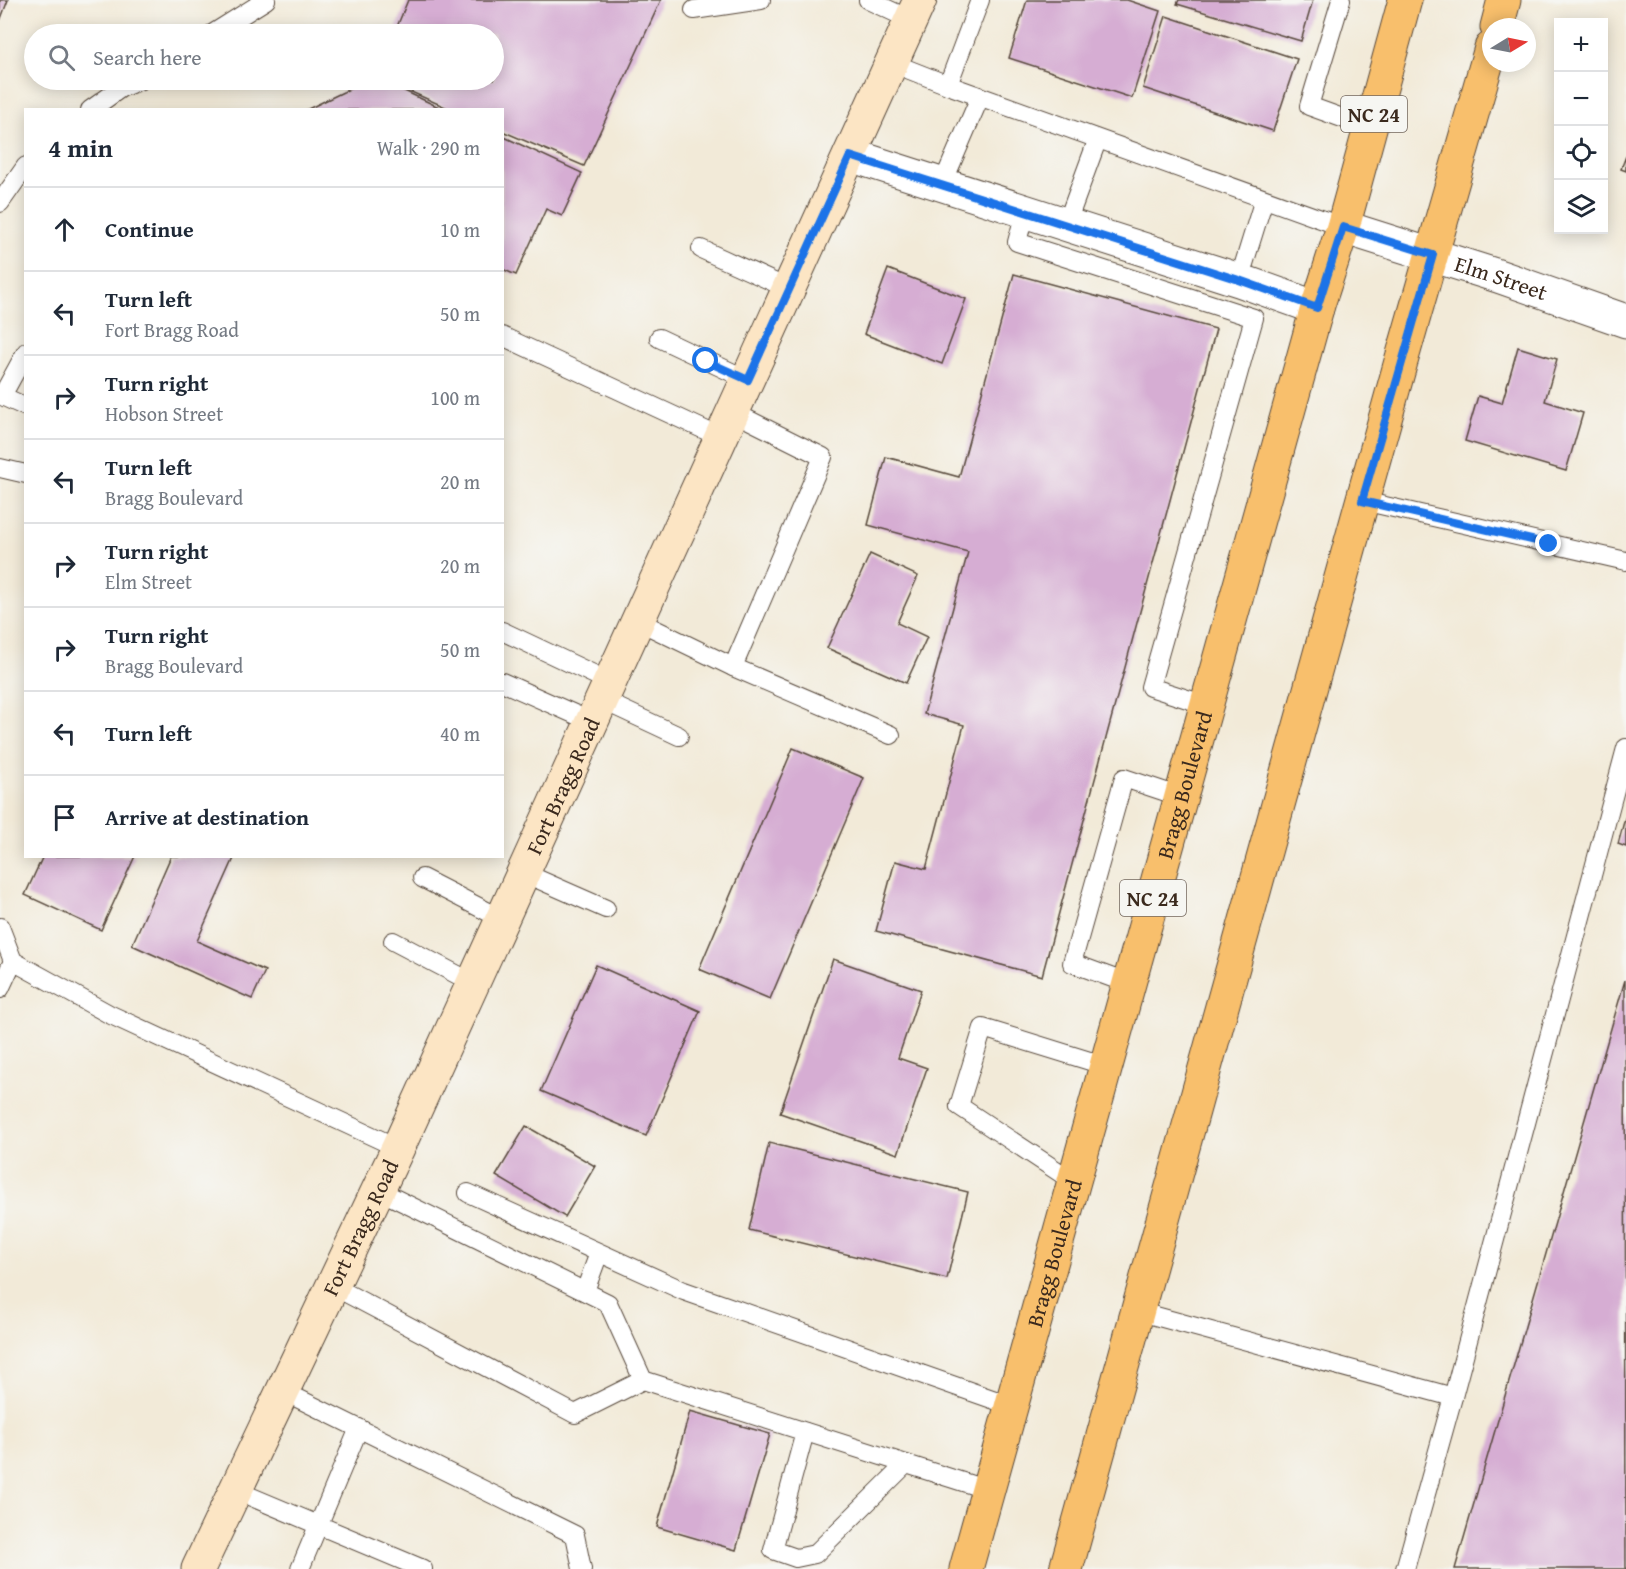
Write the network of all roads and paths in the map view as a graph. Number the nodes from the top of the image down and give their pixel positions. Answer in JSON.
{"nodes":[{"id":1,"x":266,"y":0,"type":"edge"},
{"id":2,"x":761,"y":0,"type":"edge"},
{"id":3,"x":868,"y":0,"type":"edge"},
{"id":4,"x":980,"y":0,"type":"edge"},
{"id":5,"x":1341,"y":0,"type":"edge"},
{"id":6,"x":1405,"y":0,"type":"edge"},
{"id":7,"x":1504,"y":0,"type":"edge"},
{"id":8,"x":694,"y":10,"type":"dead end"},
{"id":9,"x":916,"y":10,"type":"edge"},
{"id":10,"x":1499,"y":18,"type":"edge"},
{"id":11,"x":228,"y":24,"type":"edge"},
{"id":12,"x":892,"y":63,"type":"junction"},
{"id":13,"x":1484,"y":72,"type":"edge"},
{"id":14,"x":948,"y":85,"type":"junction"},
{"id":15,"x":117,"y":90,"type":"edge"},
{"id":16,"x":980,"y":98,"type":"junction"},
{"id":17,"x":93,"y":108,"type":"edge"},
{"id":18,"x":1370,"y":128,"type":"junction"},
{"id":19,"x":1097,"y":141,"type":"junction"},
{"id":20,"x":850,"y":156,"type":"junction"},
{"id":21,"x":24,"y":169,"type":"edge"},
{"id":22,"x":942,"y":185,"type":"junction"},
{"id":23,"x":1264,"y":200,"type":"junction"},
{"id":24,"x":0,"y":202,"type":"edge"},
{"id":25,"x":1025,"y":212,"type":"junction"},
{"id":26,"x":1066,"y":225,"type":"junction"},
{"id":27,"x":1343,"y":227,"type":"junction"},
{"id":28,"x":701,"y":249,"type":"dead end"},
{"id":29,"x":1433,"y":255,"type":"junction"},
{"id":30,"x":1239,"y":280,"type":"junction"},
{"id":31,"x":789,"y":289,"type":"junction"},
{"id":32,"x":1317,"y":308,"type":"junction"},
{"id":33,"x":1626,"y":321,"type":"edge"},
{"id":34,"x":504,"y":337,"type":"edge"},
{"id":35,"x":659,"y":338,"type":"dead end"},
{"id":36,"x":24,"y":356,"type":"edge"},
{"id":37,"x":748,"y":380,"type":"junction"},
{"id":38,"x":24,"y":406,"type":"edge"},
{"id":39,"x":728,"y":425,"type":"junction"},
{"id":40,"x":0,"y":468,"type":"edge"},
{"id":41,"x":24,"y":474,"type":"edge"},
{"id":42,"x":1362,"y":501,"type":"junction"},
{"id":43,"x":1626,"y":561,"type":"edge"},
{"id":44,"x":638,"y":621,"type":"junction"},
{"id":45,"x":504,"y":632,"type":"edge"},
{"id":46,"x":733,"y":667,"type":"junction"},
{"id":47,"x":504,"y":681,"type":"edge"},
{"id":48,"x":601,"y":701,"type":"junction"},
{"id":49,"x":1206,"y":705,"type":"junction"},
{"id":50,"x":891,"y":735,"type":"dead end"},
{"id":51,"x":679,"y":736,"type":"dead end"},
{"id":52,"x":1626,"y":748,"type":"edge"},
{"id":53,"x":1181,"y":797,"type":"junction"},
{"id":54,"x":524,"y":873,"type":"junction"},
{"id":55,"x":422,"y":878,"type":"dead end"},
{"id":56,"x":606,"y":909,"type":"dead end"},
{"id":57,"x":502,"y":919,"type":"junction"},
{"id":58,"x":0,"y":927,"type":"edge"},
{"id":59,"x":393,"y":941,"type":"dead end"},
{"id":60,"x":13,"y":961,"type":"junction"},
{"id":61,"x":473,"y":983,"type":"junction"},
{"id":62,"x":1129,"y":984,"type":"junction"},
{"id":63,"x":0,"y":989,"type":"edge"},
{"id":64,"x":1106,"y":1066,"type":"junction"},
{"id":65,"x":398,"y":1148,"type":"junction"},
{"id":66,"x":1074,"y":1182,"type":"junction"},
{"id":67,"x":378,"y":1190,"type":"junction"},
{"id":68,"x":468,"y":1193,"type":"dead end"},
{"id":69,"x":599,"y":1252,"type":"junction"},
{"id":70,"x":333,"y":1286,"type":"junction"},
{"id":71,"x":585,"y":1291,"type":"junction"},
{"id":72,"x":1137,"y":1311,"type":"junction"},
{"id":73,"x":642,"y":1380,"type":"junction"},
{"id":74,"x":283,"y":1390,"type":"junction"},
{"id":75,"x":1453,"y":1397,"type":"junction"},
{"id":76,"x":1012,"y":1406,"type":"junction"},
{"id":77,"x":359,"y":1428,"type":"junction"},
{"id":78,"x":806,"y":1432,"type":"junction"},
{"id":79,"x":906,"y":1464,"type":"junction"},
{"id":80,"x":235,"y":1490,"type":"junction"},
{"id":81,"x":988,"y":1490,"type":"junction"},
{"id":82,"x":318,"y":1525,"type":"junction"},
{"id":83,"x":198,"y":1569,"type":"edge"},
{"id":84,"x":300,"y":1569,"type":"edge"},
{"id":85,"x":423,"y":1569,"type":"edge"},
{"id":86,"x":582,"y":1569,"type":"edge"},
{"id":87,"x":966,"y":1569,"type":"edge"},
{"id":88,"x":1066,"y":1569,"type":"edge"},
{"id":89,"x":1405,"y":1569,"type":"edge"}],
"edges":[{"from":1,"to":11,"type":"lane"},
{"from":2,"to":8,"type":"lane"},
{"from":3,"to":9,"type":"lane"},
{"from":4,"to":14,"type":"lane"},
{"from":5,"to":18,"type":"lane"},
{"from":6,"to":18,"type":"main road","name":"Bragg Boulevard","number":"NC 24"},
{"from":7,"to":10,"type":"main road"},
{"from":9,"to":12,"type":"main road","name":"Fort Bragg Road"},
{"from":12,"to":14,"type":"lane"},
{"from":12,"to":20,"type":"main road","name":"Fort Bragg Road"},
{"from":13,"to":29,"type":"main road"},
{"from":14,"to":16,"type":"lane"},
{"from":15,"to":17,"type":"lane"},
{"from":16,"to":19,"type":"lane"},
{"from":16,"to":22,"type":"lane"},
{"from":18,"to":27,"type":"main road","name":"Bragg Boulevard","number":"NC 24"},
{"from":19,"to":23,"type":"lane"},
{"from":19,"to":26,"type":"lane"},
{"from":20,"to":22,"type":"street"},
{"from":20,"to":31,"type":"main road","name":"Fort Bragg Road"},
{"from":21,"to":24,"type":"lane"},
{"from":22,"to":25,"type":"street"},
{"from":23,"to":27,"type":"lane"},
{"from":23,"to":30,"type":"lane"},
{"from":25,"to":26,"type":"street"},
{"from":25,"to":49,"type":"lane"},
{"from":26,"to":30,"type":"street"},
{"from":27,"to":29,"type":"street","name":"Elm Street"},
{"from":27,"to":32,"type":"main road","name":"Bragg Boulevard","number":"NC 24"},
{"from":28,"to":31,"type":"lane"},
{"from":29,"to":33,"type":"street","name":"Elm Street"},
{"from":29,"to":42,"type":"main road"},
{"from":30,"to":32,"type":"street"},
{"from":31,"to":37,"type":"main road","name":"Fort Bragg Road"},
{"from":32,"to":49,"type":"main road","name":"Bragg Boulevard","number":"NC 24"},
{"from":34,"to":39,"type":"lane"},
{"from":35,"to":37,"type":"lane"},
{"from":36,"to":38,"type":"lane"},
{"from":37,"to":39,"type":"main road","name":"Fort Bragg Road"},
{"from":39,"to":44,"type":"main road","name":"Fort Bragg Road"},
{"from":39,"to":46,"type":"lane"},
{"from":40,"to":41,"type":"lane"},
{"from":42,"to":43,"type":"lane"},
{"from":42,"to":72,"type":"main road"},
{"from":44,"to":46,"type":"lane"},
{"from":44,"to":48,"type":"main road","name":"Fort Bragg Road"},
{"from":45,"to":48,"type":"lane"},
{"from":46,"to":50,"type":"lane"},
{"from":47,"to":48,"type":"lane"},
{"from":48,"to":51,"type":"lane"},
{"from":48,"to":54,"type":"main road","name":"Fort Bragg Road"},
{"from":49,"to":53,"type":"main road","name":"Bragg Boulevard","number":"NC 24"},
{"from":52,"to":75,"type":"lane"},
{"from":53,"to":62,"type":"main road","name":"Bragg Boulevard","number":"NC 24"},
{"from":53,"to":62,"type":"lane"},
{"from":54,"to":56,"type":"lane"},
{"from":54,"to":57,"type":"main road","name":"Fort Bragg Road"},
{"from":55,"to":57,"type":"lane"},
{"from":57,"to":61,"type":"main road","name":"Fort Bragg Road"},
{"from":58,"to":60,"type":"lane"},
{"from":59,"to":61,"type":"lane"},
{"from":60,"to":63,"type":"lane"},
{"from":60,"to":65,"type":"lane"},
{"from":61,"to":65,"type":"main road","name":"Fort Bragg Road"},
{"from":62,"to":64,"type":"main road","name":"Bragg Boulevard","number":"NC 24"},
{"from":64,"to":66,"type":"main road","name":"Bragg Boulevard","number":"NC 24"},
{"from":64,"to":66,"type":"lane"},
{"from":65,"to":67,"type":"main road","name":"Fort Bragg Road"},
{"from":66,"to":76,"type":"main road","name":"Bragg Boulevard","number":"NC 24"},
{"from":67,"to":70,"type":"main road","name":"Fort Bragg Road"},
{"from":67,"to":71,"type":"lane"},
{"from":68,"to":69,"type":"lane"},
{"from":69,"to":71,"type":"lane"},
{"from":69,"to":76,"type":"lane"},
{"from":70,"to":73,"type":"lane"},
{"from":70,"to":74,"type":"main road","name":"Fort Bragg Road"},
{"from":71,"to":73,"type":"lane"},
{"from":72,"to":75,"type":"lane"},
{"from":72,"to":88,"type":"main road"},
{"from":73,"to":78,"type":"lane"},
{"from":74,"to":77,"type":"lane"},
{"from":74,"to":80,"type":"main road","name":"Fort Bragg Road"},
{"from":75,"to":89,"type":"lane"},
{"from":76,"to":81,"type":"main road","name":"Bragg Boulevard","number":"NC 24"},
{"from":77,"to":82,"type":"lane"},
{"from":77,"to":86,"type":"lane"},
{"from":78,"to":79,"type":"lane"},
{"from":78,"to":79,"type":"lane"},
{"from":79,"to":81,"type":"lane"},
{"from":80,"to":82,"type":"lane"},
{"from":80,"to":83,"type":"main road","name":"Fort Bragg Road"},
{"from":81,"to":87,"type":"main road","name":"Bragg Boulevard","number":"NC 24"},
{"from":82,"to":84,"type":"lane"},
{"from":82,"to":85,"type":"lane"}]}
